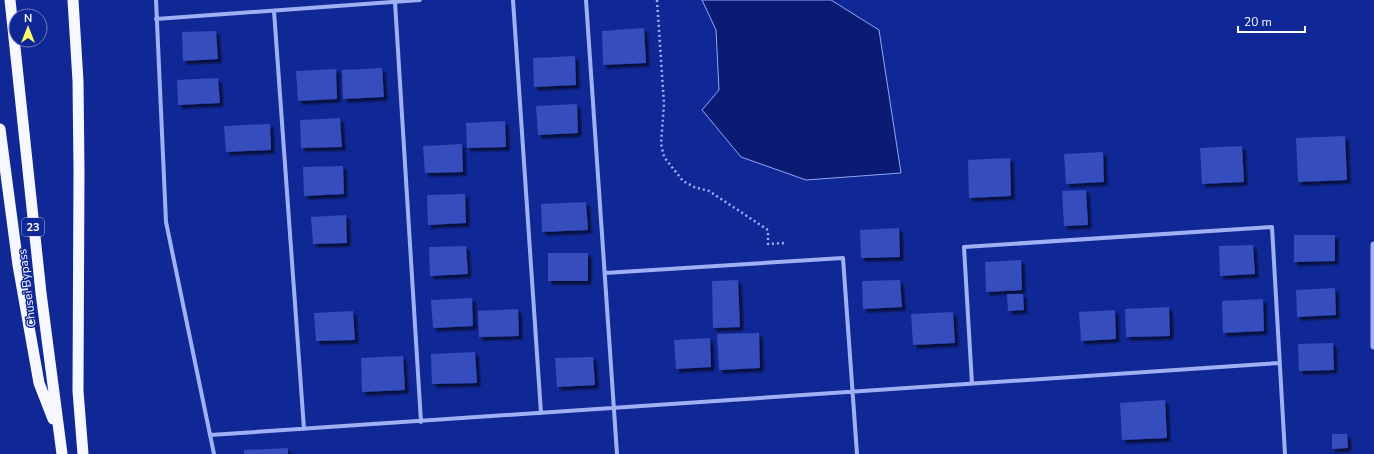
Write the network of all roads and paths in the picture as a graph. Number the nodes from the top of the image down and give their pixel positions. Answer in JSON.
{"nodes":[{"id":1,"x":10,"y":0,"type":"edge"},
{"id":2,"x":72,"y":0,"type":"edge"},
{"id":3,"x":156,"y":0,"type":"edge"},
{"id":4,"x":420,"y":0,"type":"edge"},
{"id":5,"x":513,"y":0,"type":"edge"},
{"id":6,"x":586,"y":0,"type":"edge"},
{"id":7,"x":657,"y":0,"type":"edge"},
{"id":8,"x":395,"y":2,"type":"junction"},
{"id":9,"x":274,"y":11,"type":"junction"},
{"id":10,"x":156,"y":19,"type":"junction"},
{"id":11,"x":0,"y":129,"type":"edge"},
{"id":12,"x":784,"y":243,"type":"dead end"},
{"id":13,"x":1374,"y":246,"type":"edge"},
{"id":14,"x":605,"y":273,"type":"junction"},
{"id":15,"x":1374,"y":346,"type":"edge"},
{"id":16,"x":1279,"y":363,"type":"junction"},
{"id":17,"x":972,"y":384,"type":"junction"},
{"id":18,"x":854,"y":392,"type":"junction"},
{"id":19,"x":614,"y":407,"type":"junction"},
{"id":20,"x":541,"y":413,"type":"junction"},
{"id":21,"x":421,"y":422,"type":"junction"},
{"id":22,"x":304,"y":429,"type":"junction"},
{"id":23,"x":210,"y":435,"type":"junction"},
{"id":24,"x":60,"y":436,"type":"junction"},
{"id":25,"x":62,"y":454,"type":"edge"},
{"id":26,"x":83,"y":454,"type":"edge"},
{"id":27,"x":214,"y":454,"type":"edge"},
{"id":28,"x":617,"y":454,"type":"edge"},
{"id":29,"x":857,"y":454,"type":"edge"},
{"id":30,"x":1285,"y":454,"type":"edge"}],
"edges":[{"from":1,"to":24,"type":"highway","name":"Chusei Bypass","number":"23"},
{"from":2,"to":26,"type":"highway"},
{"from":3,"to":10,"type":"street"},
{"from":4,"to":8,"type":"street"},
{"from":5,"to":20,"type":"street"},
{"from":6,"to":14,"type":"street"},
{"from":7,"to":12,"type":"path"},
{"from":8,"to":9,"type":"street"},
{"from":8,"to":21,"type":"street"},
{"from":9,"to":10,"type":"street"},
{"from":9,"to":22,"type":"street"},
{"from":10,"to":23,"type":"street"},
{"from":11,"to":24,"type":"highway"},
{"from":13,"to":15,"type":"street"},
{"from":14,"to":18,"type":"street"},
{"from":14,"to":19,"type":"street"},
{"from":16,"to":17,"type":"street"},
{"from":16,"to":17,"type":"street"},
{"from":16,"to":30,"type":"street"},
{"from":17,"to":18,"type":"street"},
{"from":18,"to":19,"type":"street"},
{"from":18,"to":29,"type":"street"},
{"from":19,"to":20,"type":"street"},
{"from":19,"to":28,"type":"street"},
{"from":20,"to":21,"type":"street"},
{"from":21,"to":22,"type":"street"},
{"from":22,"to":23,"type":"street"},
{"from":23,"to":27,"type":"street"},
{"from":24,"to":25,"type":"highway","name":"Chusei Bypass","number":"23"}]}
